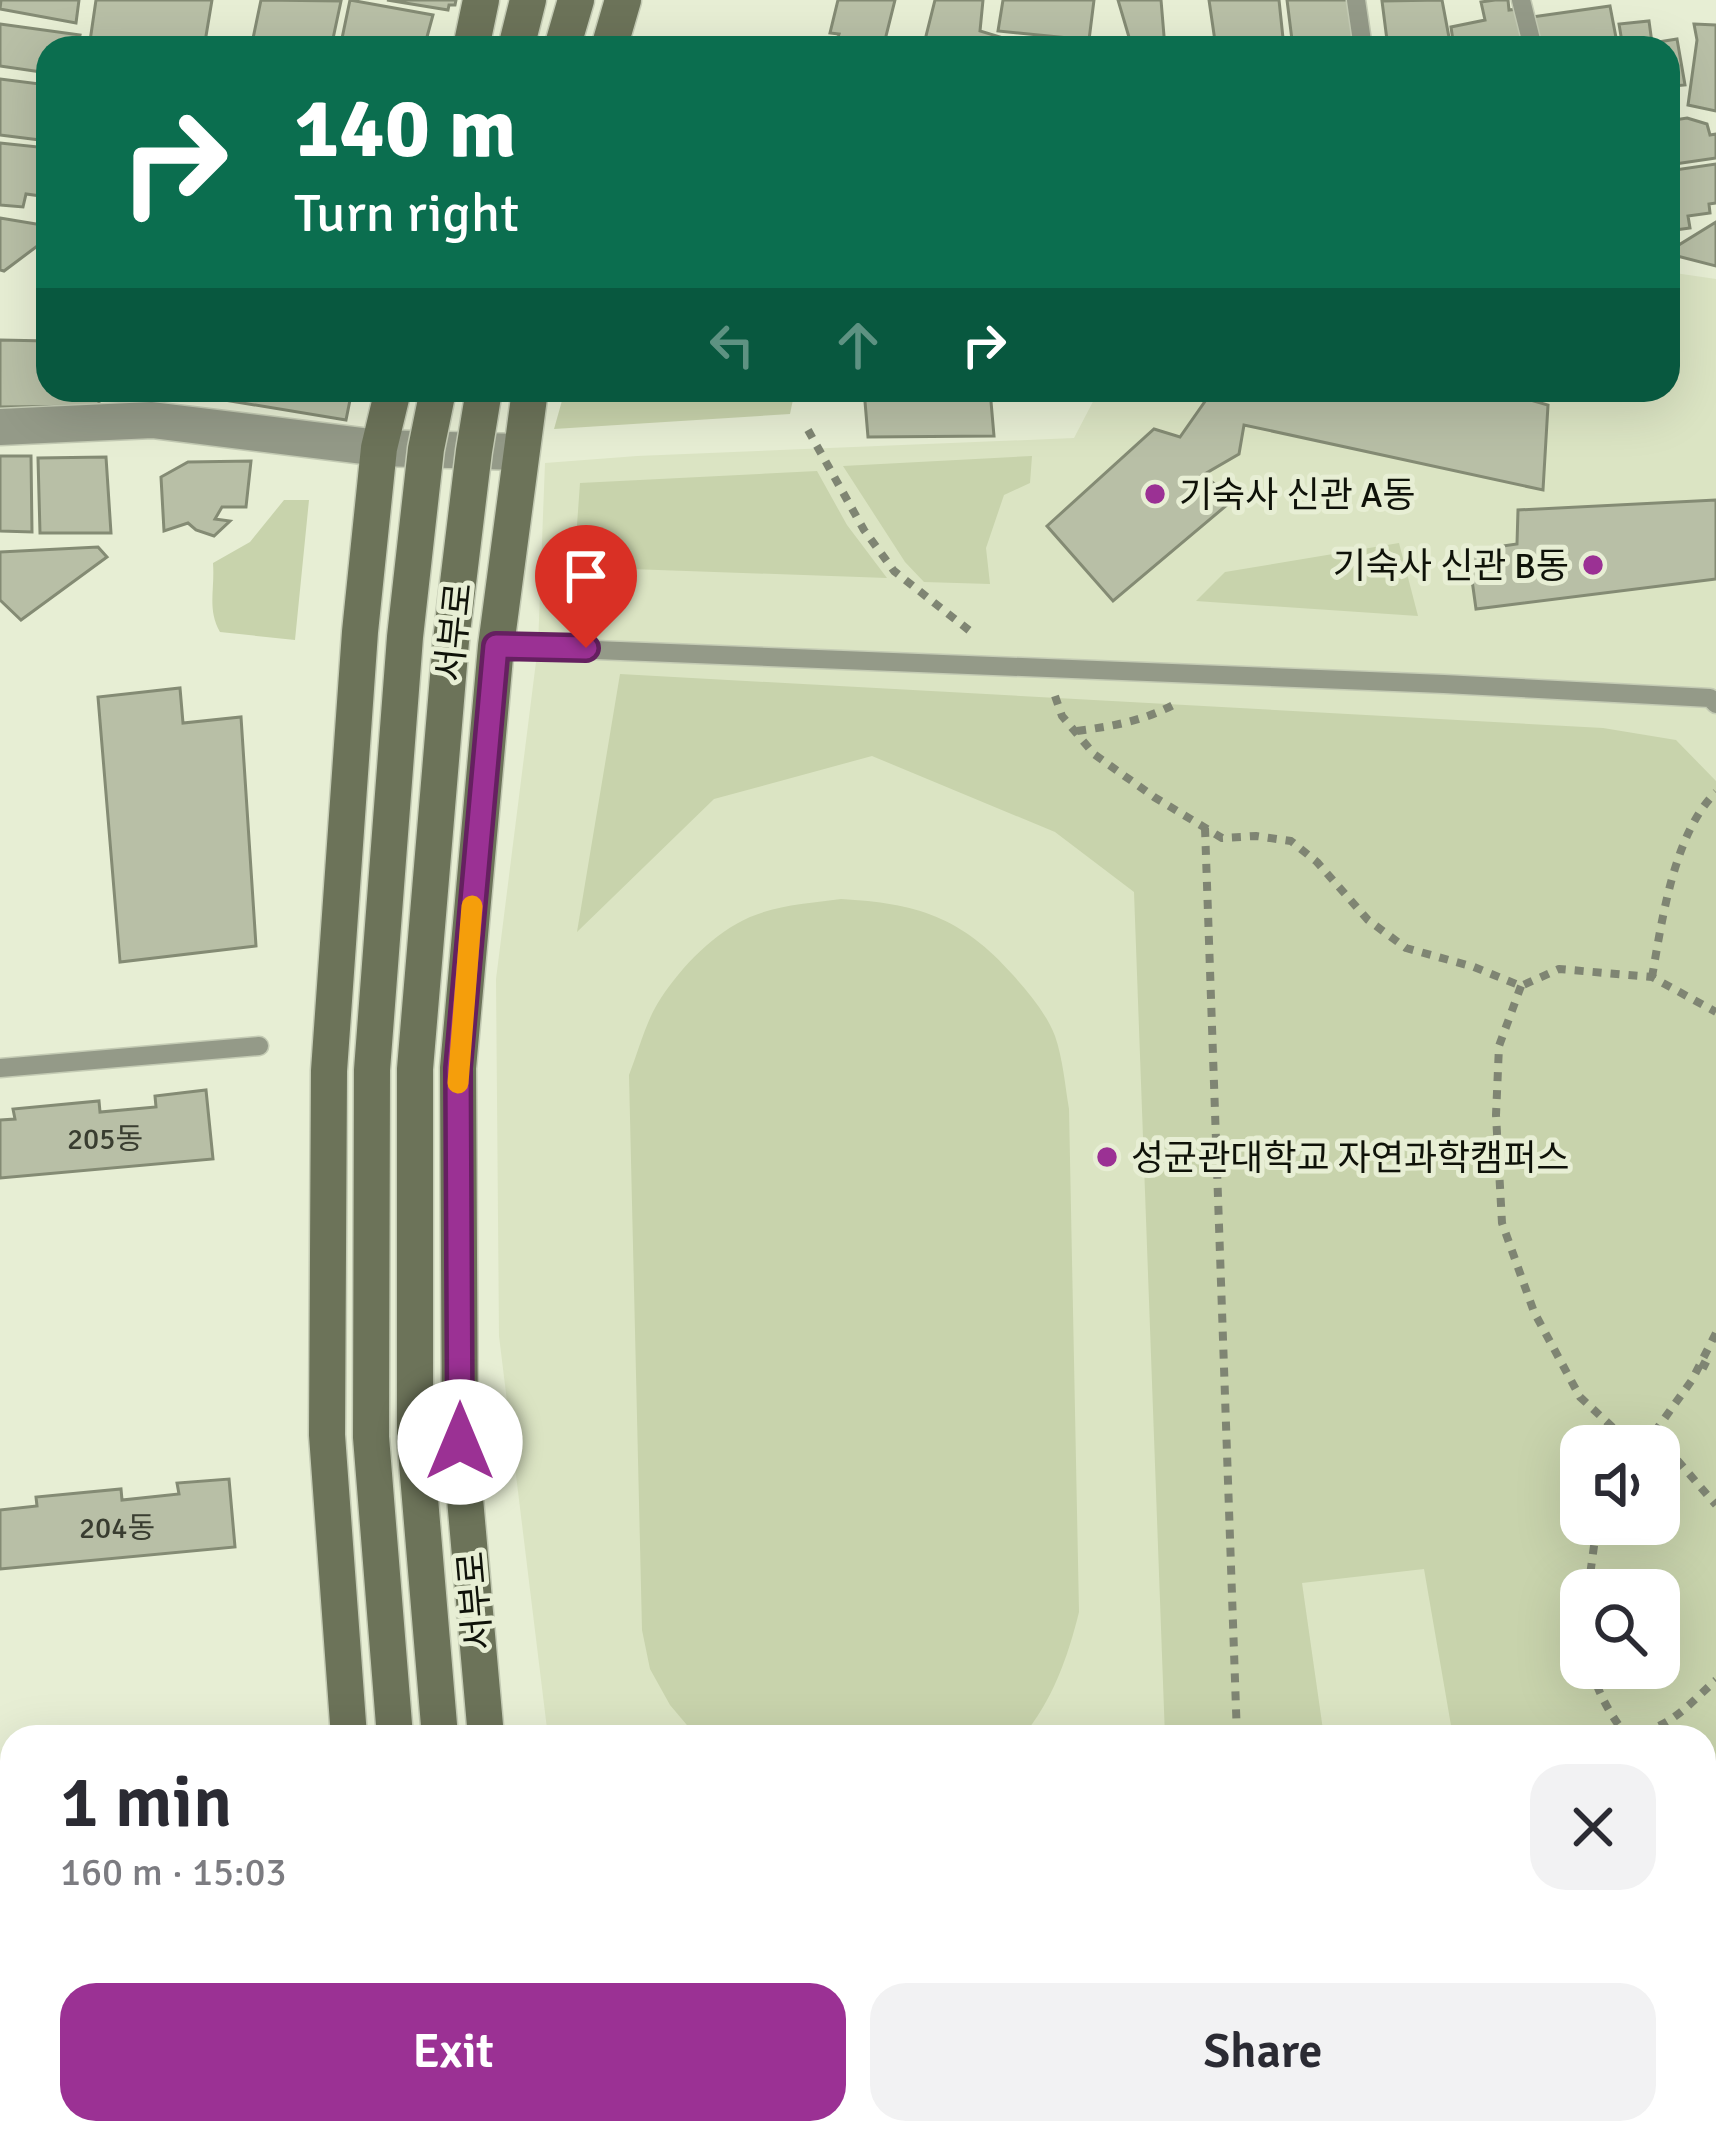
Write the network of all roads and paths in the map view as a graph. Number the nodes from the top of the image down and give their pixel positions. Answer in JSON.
{"nodes":[{"id":1,"x":482,"y":0,"type":"edge"},
{"id":2,"x":528,"y":0,"type":"edge"},
{"id":3,"x":576,"y":0,"type":"edge"},
{"id":4,"x":623,"y":0,"type":"edge"},
{"id":5,"x":1356,"y":0,"type":"edge"},
{"id":6,"x":1521,"y":0,"type":"edge"},
{"id":7,"x":474,"y":36,"type":"edge"},
{"id":8,"x":519,"y":36,"type":"edge"},
{"id":9,"x":566,"y":36,"type":"edge"},
{"id":10,"x":612,"y":36,"type":"edge"},
{"id":11,"x":1362,"y":36,"type":"edge"},
{"id":12,"x":1530,"y":36,"type":"edge"},
{"id":13,"x":389,"y":402,"type":"edge"},
{"id":14,"x":436,"y":402,"type":"edge"},
{"id":15,"x":482,"y":402,"type":"edge"},
{"id":16,"x":528,"y":402,"type":"edge"},
{"id":17,"x":0,"y":427,"type":"edge"},
{"id":18,"x":808,"y":430,"type":"dead end"},
{"id":19,"x":379,"y":448,"type":"junction"},
{"id":20,"x":474,"y":451,"type":"junction"},
{"id":21,"x":521,"y":452,"type":"junction"},
{"id":22,"x":496,"y":646,"type":"junction"},
{"id":23,"x":1013,"y":666,"type":"junction"},
{"id":24,"x":1044,"y":667,"type":"junction"},
{"id":25,"x":1200,"y":673,"type":"junction"},
{"id":26,"x":1714,"y":697,"type":"edge"},
{"id":27,"x":1076,"y":731,"type":"junction"},
{"id":28,"x":1716,"y":792,"type":"edge"},
{"id":29,"x":1205,"y":828,"type":"junction"},
{"id":30,"x":1652,"y":977,"type":"junction"},
{"id":31,"x":1521,"y":986,"type":"junction"},
{"id":32,"x":1716,"y":1012,"type":"edge"},
{"id":33,"x":259,"y":1046,"type":"dead end"},
{"id":34,"x":0,"y":1068,"type":"edge"},
{"id":35,"x":1716,"y":1333,"type":"edge"},
{"id":36,"x":1700,"y":1363,"type":"junction"},
{"id":37,"x":1716,"y":1371,"type":"edge"},
{"id":38,"x":1610,"y":1425,"type":"edge"},
{"id":39,"x":1659,"y":1425,"type":"edge"},
{"id":40,"x":1680,"y":1463,"type":"edge"},
{"id":41,"x":1716,"y":1505,"type":"edge"},
{"id":42,"x":1716,"y":1681,"type":"edge"},
{"id":43,"x":1599,"y":1689,"type":"edge"},
{"id":44,"x":348,"y":1725,"type":"edge"},
{"id":45,"x":394,"y":1725,"type":"edge"},
{"id":46,"x":439,"y":1725,"type":"edge"},
{"id":47,"x":485,"y":1725,"type":"edge"},
{"id":48,"x":1237,"y":1725,"type":"edge"},
{"id":49,"x":1617,"y":1725,"type":"edge"},
{"id":50,"x":1662,"y":1725,"type":"edge"}],
"edges":[{"from":1,"to":7,"type":"street"},
{"from":2,"to":8,"type":"street"},
{"from":3,"to":9,"type":"street"},
{"from":4,"to":10,"type":"street"},
{"from":5,"to":11,"type":"lane"},
{"from":6,"to":12,"type":"lane"},
{"from":13,"to":19,"type":"street"},
{"from":14,"to":45,"type":"street","name":"서부로","bridge":true},
{"from":15,"to":20,"type":"street","name":"서부로","bridge":true},
{"from":16,"to":21,"type":"street","name":"서부로"},
{"from":17,"to":19,"type":"street"},
{"from":18,"to":23,"type":"path"},
{"from":19,"to":20,"type":"street"},
{"from":19,"to":44,"type":"street"},
{"from":20,"to":21,"type":"street"},
{"from":20,"to":46,"type":"street","name":"서부로","bridge":true},
{"from":21,"to":22,"type":"street","name":"서부로"},
{"from":22,"to":23,"type":"lane"},
{"from":22,"to":47,"type":"street","name":"서부로"},
{"from":23,"to":24,"type":"lane"},
{"from":24,"to":25,"type":"lane"},
{"from":24,"to":27,"type":"path"},
{"from":25,"to":26,"type":"lane"},
{"from":25,"to":27,"type":"path"},
{"from":27,"to":29,"type":"path"},
{"from":28,"to":30,"type":"path"},
{"from":29,"to":31,"type":"path"},
{"from":29,"to":48,"type":"path"},
{"from":30,"to":31,"type":"path"},
{"from":30,"to":32,"type":"path"},
{"from":31,"to":38,"type":"path"},
{"from":33,"to":34,"type":"lane"},
{"from":35,"to":36,"type":"path"},
{"from":36,"to":37,"type":"path"},
{"from":36,"to":39,"type":"path"},
{"from":40,"to":41,"type":"path"},
{"from":42,"to":50,"type":"path"},
{"from":43,"to":49,"type":"path"}]}
